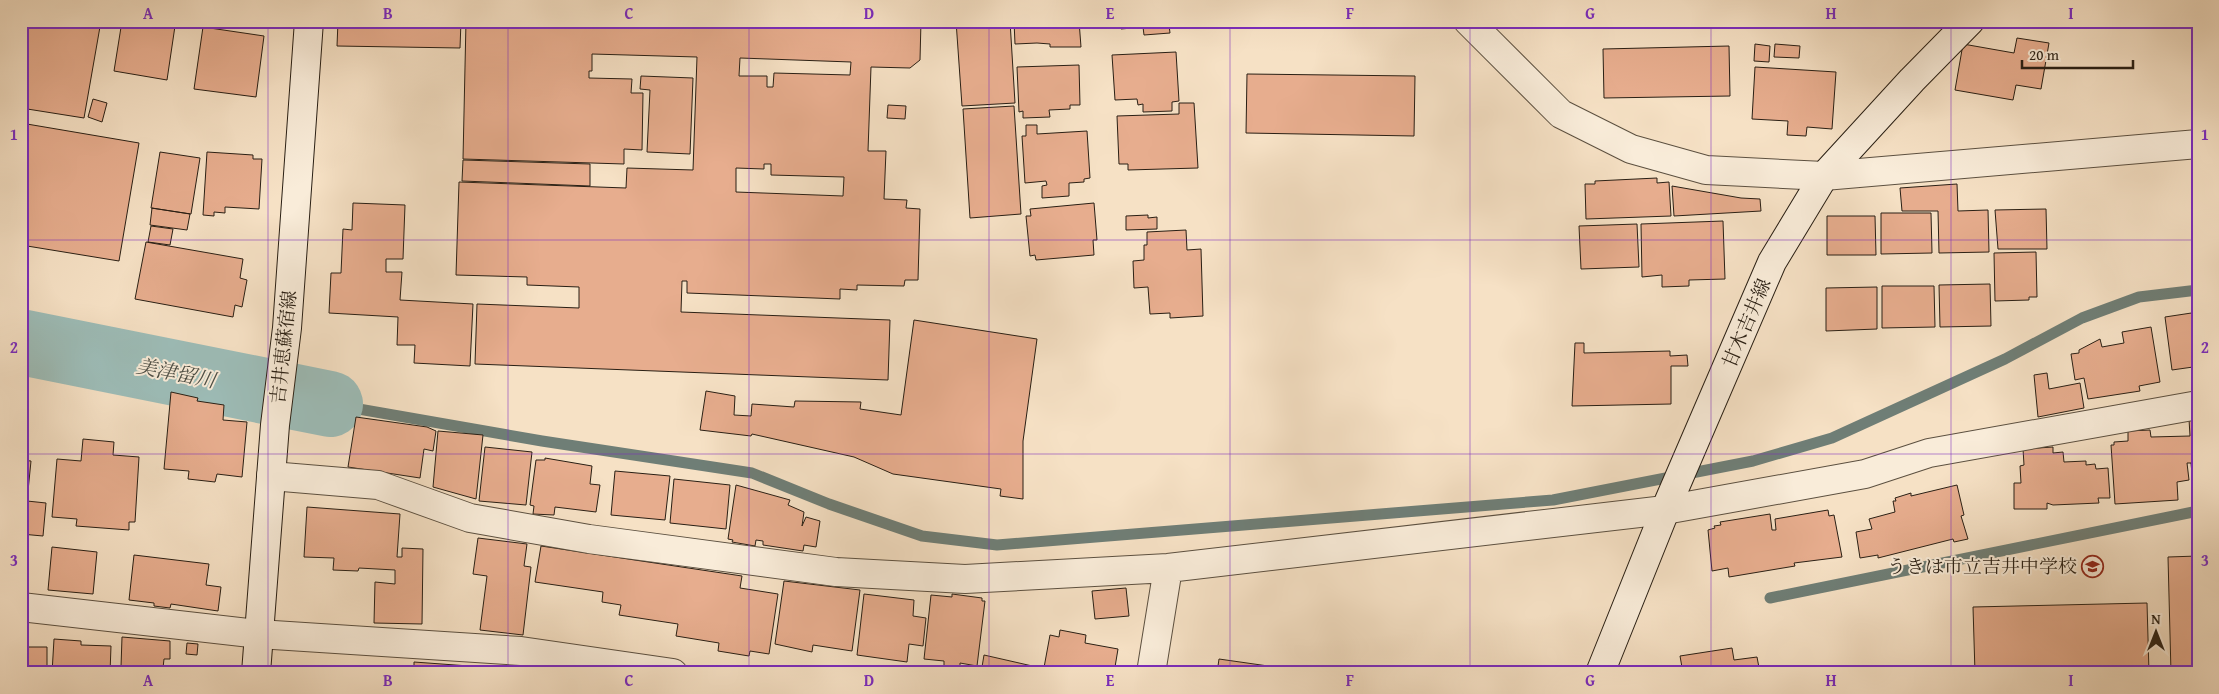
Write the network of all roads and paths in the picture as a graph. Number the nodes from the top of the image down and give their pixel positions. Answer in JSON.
{"nodes":[{"id":1,"x":309,"y":21,"type":"edge"},
{"id":2,"x":1468,"y":21,"type":"edge"},
{"id":3,"x":1970,"y":21,"type":"edge"},
{"id":4,"x":2198,"y":144,"type":"edge"},
{"id":5,"x":1824,"y":176,"type":"junction"},
{"id":6,"x":2198,"y":405,"type":"edge"},
{"id":7,"x":271,"y":476,"type":"junction"},
{"id":8,"x":1667,"y":506,"type":"junction"},
{"id":9,"x":1168,"y":568,"type":"junction"},
{"id":10,"x":21,"y":607,"type":"edge"},
{"id":11,"x":258,"y":634,"type":"junction"},
{"id":12,"x":256,"y":673,"type":"edge"},
{"id":13,"x":673,"y":673,"type":"edge"},
{"id":14,"x":1151,"y":673,"type":"edge"},
{"id":15,"x":1600,"y":673,"type":"edge"}],
"edges":[{"from":1,"to":7,"type":"street","name":"吉井恵蘇宿線"},
{"from":2,"to":5,"type":"street"},
{"from":3,"to":5,"type":"street","name":"甘木吉井線"},
{"from":4,"to":5,"type":"street"},
{"from":5,"to":8,"type":"street","name":"甘木吉井線"},
{"from":6,"to":8,"type":"street"},
{"from":7,"to":9,"type":"street"},
{"from":7,"to":11,"type":"street","name":"吉井恵蘇宿線"},
{"from":8,"to":9,"type":"street"},
{"from":8,"to":15,"type":"street","name":"甘木吉井線"},
{"from":9,"to":14,"type":"street"},
{"from":10,"to":11,"type":"street"},
{"from":11,"to":12,"type":"street","name":"吉井恵蘇宿線"},
{"from":11,"to":13,"type":"street"}]}
